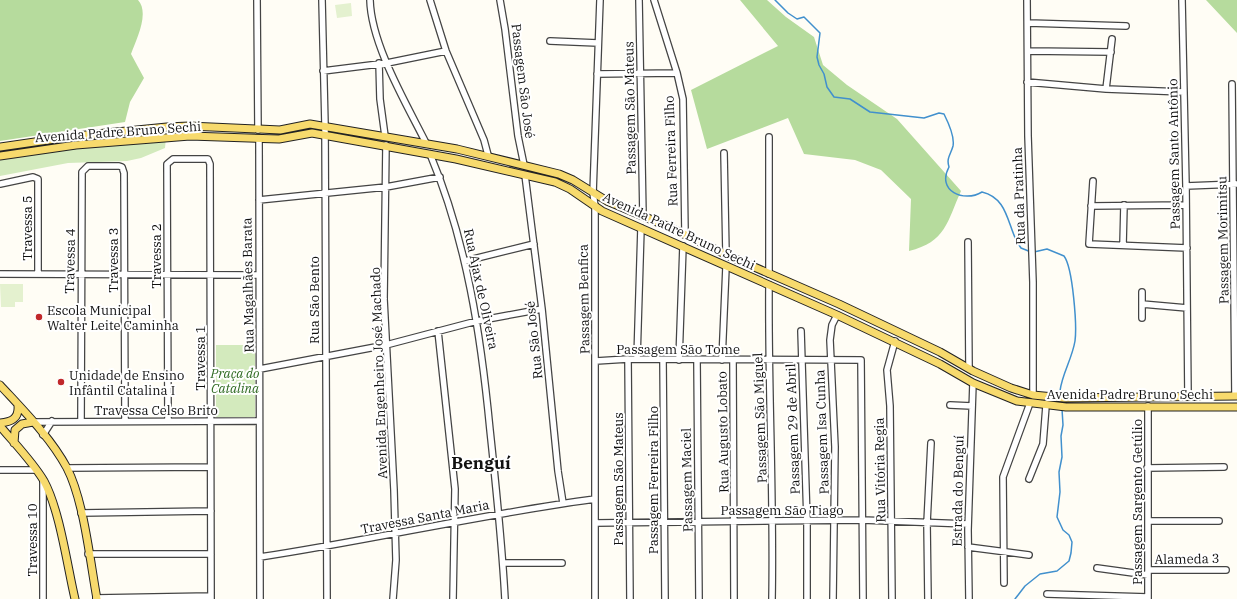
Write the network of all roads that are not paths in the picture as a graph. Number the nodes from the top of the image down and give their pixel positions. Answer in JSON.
{"nodes":[{"id":1,"x":257,"y":0,"type":"edge"},
{"id":2,"x":322,"y":0,"type":"edge"},
{"id":3,"x":370,"y":0,"type":"edge"},
{"id":4,"x":430,"y":0,"type":"edge"},
{"id":5,"x":500,"y":0,"type":"edge"},
{"id":6,"x":600,"y":0,"type":"edge"},
{"id":7,"x":639,"y":0,"type":"edge"},
{"id":8,"x":654,"y":0,"type":"edge"},
{"id":9,"x":1027,"y":0,"type":"edge"},
{"id":10,"x":1182,"y":0,"type":"edge"},
{"id":11,"x":1028,"y":23,"type":"junction"},
{"id":12,"x":1126,"y":26,"type":"dead end"},
{"id":13,"x":1112,"y":39,"type":"dead end"},
{"id":14,"x":550,"y":41,"type":"dead end"},
{"id":15,"x":598,"y":43,"type":"junction"},
{"id":16,"x":446,"y":51,"type":"junction"},
{"id":17,"x":1028,"y":51,"type":"junction"},
{"id":18,"x":1111,"y":52,"type":"junction"},
{"id":19,"x":379,"y":63,"type":"junction"},
{"id":20,"x":387,"y":63,"type":"junction"},
{"id":21,"x":323,"y":71,"type":"junction"},
{"id":22,"x":640,"y":73,"type":"junction"},
{"id":23,"x":677,"y":73,"type":"junction"},
{"id":24,"x":597,"y":74,"type":"junction"},
{"id":25,"x":1027,"y":82,"type":"junction"},
{"id":26,"x":1232,"y":84,"type":"dead end"},
{"id":27,"x":1106,"y":89,"type":"junction"},
{"id":28,"x":1184,"y":92,"type":"junction"},
{"id":29,"x":325,"y":125,"type":"junction"},
{"id":30,"x":258,"y":130,"type":"junction"},
{"id":31,"x":325,"y":134,"type":"junction"},
{"id":32,"x":1235,"y":134,"type":"edge"},
{"id":33,"x":385,"y":136,"type":"junction"},
{"id":34,"x":769,"y":137,"type":"dead end"},
{"id":35,"x":259,"y":140,"type":"junction"},
{"id":36,"x":426,"y":143,"type":"junction"},
{"id":37,"x":386,"y":145,"type":"junction"},
{"id":38,"x":0,"y":147,"type":"edge"},
{"id":39,"x":724,"y":153,"type":"dead end"},
{"id":40,"x":430,"y":154,"type":"junction"},
{"id":41,"x":488,"y":155,"type":"junction"},
{"id":42,"x":0,"y":156,"type":"edge"},
{"id":43,"x":210,"y":164,"type":"joint"},
{"id":44,"x":524,"y":165,"type":"junction"},
{"id":45,"x":82,"y":172,"type":"joint"},
{"id":46,"x":525,"y":175,"type":"junction"},
{"id":47,"x":440,"y":177,"type":"junction"},
{"id":48,"x":1093,"y":181,"type":"dead end"},
{"id":49,"x":0,"y":184,"type":"edge"},
{"id":50,"x":1235,"y":184,"type":"edge"},
{"id":51,"x":1186,"y":186,"type":"junction"},
{"id":52,"x":386,"y":187,"type":"junction"},
{"id":53,"x":324,"y":192,"type":"junction"},
{"id":54,"x":593,"y":193,"type":"junction"},
{"id":55,"x":259,"y":200,"type":"junction"},
{"id":56,"x":1124,"y":205,"type":"junction"},
{"id":57,"x":1186,"y":205,"type":"junction"},
{"id":58,"x":595,"y":206,"type":"junction"},
{"id":59,"x":1091,"y":206,"type":"junction"},
{"id":60,"x":643,"y":216,"type":"junction"},
{"id":61,"x":641,"y":228,"type":"junction"},
{"id":62,"x":1235,"y":233,"type":"edge"},
{"id":63,"x":685,"y":234,"type":"junction"},
{"id":64,"x":968,"y":242,"type":"dead end"},
{"id":65,"x":534,"y":244,"type":"junction"},
{"id":66,"x":683,"y":246,"type":"junction"},
{"id":67,"x":1123,"y":246,"type":"junction"},
{"id":68,"x":1187,"y":248,"type":"junction"},
{"id":69,"x":726,"y":254,"type":"junction"},
{"id":70,"x":465,"y":261,"type":"junction"},
{"id":71,"x":726,"y":267,"type":"junction"},
{"id":72,"x":0,"y":274,"type":"edge"},
{"id":73,"x":38,"y":274,"type":"junction"},
{"id":74,"x":80,"y":274,"type":"junction"},
{"id":75,"x":124,"y":274,"type":"junction"},
{"id":76,"x":166,"y":274,"type":"junction"},
{"id":77,"x":210,"y":274,"type":"junction"},
{"id":78,"x":769,"y":274,"type":"junction"},
{"id":79,"x":258,"y":275,"type":"junction"},
{"id":80,"x":1236,"y":280,"type":"edge"},
{"id":81,"x":769,"y":285,"type":"junction"},
{"id":82,"x":1142,"y":292,"type":"dead end"},
{"id":83,"x":1142,"y":304,"type":"junction"},
{"id":84,"x":1187,"y":308,"type":"junction"},
{"id":85,"x":542,"y":309,"type":"junction"},
{"id":86,"x":837,"y":315,"type":"junction"},
{"id":87,"x":1142,"y":318,"type":"dead end"},
{"id":88,"x":478,"y":321,"type":"junction"},
{"id":89,"x":1236,"y":327,"type":"edge"},
{"id":90,"x":438,"y":331,"type":"junction"},
{"id":91,"x":801,"y":331,"type":"dead end"},
{"id":92,"x":894,"y":341,"type":"junction"},
{"id":93,"x":386,"y":344,"type":"junction"},
{"id":94,"x":325,"y":357,"type":"junction"},
{"id":95,"x":628,"y":359,"type":"junction"},
{"id":96,"x":637,"y":359,"type":"junction"},
{"id":97,"x":664,"y":360,"type":"junction"},
{"id":98,"x":679,"y":360,"type":"junction"},
{"id":99,"x":722,"y":360,"type":"junction"},
{"id":100,"x":769,"y":360,"type":"junction"},
{"id":101,"x":802,"y":360,"type":"junction"},
{"id":102,"x":831,"y":360,"type":"junction"},
{"id":103,"x":596,"y":361,"type":"junction"},
{"id":104,"x":697,"y":361,"type":"junction"},
{"id":105,"x":733,"y":361,"type":"junction"},
{"id":106,"x":969,"y":368,"type":"junction"},
{"id":107,"x":260,"y":369,"type":"junction"},
{"id":108,"x":973,"y":383,"type":"junction"},
{"id":109,"x":0,"y":385,"type":"edge"},
{"id":110,"x":1033,"y":393,"type":"junction"},
{"id":111,"x":1188,"y":396,"type":"junction"},
{"id":112,"x":1236,"y":396,"type":"edge"},
{"id":113,"x":1030,"y":404,"type":"junction"},
{"id":114,"x":18,"y":406,"type":"junction"},
{"id":115,"x":950,"y":406,"type":"dead end"},
{"id":116,"x":972,"y":406,"type":"junction"},
{"id":117,"x":1046,"y":406,"type":"junction"},
{"id":118,"x":1148,"y":406,"type":"junction"},
{"id":119,"x":1237,"y":406,"type":"edge"},
{"id":120,"x":81,"y":421,"type":"junction"},
{"id":121,"x":125,"y":421,"type":"junction"},
{"id":122,"x":168,"y":421,"type":"junction"},
{"id":123,"x":211,"y":421,"type":"junction"},
{"id":124,"x":259,"y":421,"type":"junction"},
{"id":125,"x":33,"y":422,"type":"junction"},
{"id":126,"x":52,"y":422,"type":"junction"},
{"id":127,"x":0,"y":423,"type":"edge"},
{"id":128,"x":0,"y":426,"type":"edge"},
{"id":129,"x":43,"y":435,"type":"junction"},
{"id":130,"x":14,"y":443,"type":"junction"},
{"id":131,"x":931,"y":443,"type":"dead end"},
{"id":132,"x":210,"y":467,"type":"junction"},
{"id":133,"x":1224,"y":467,"type":"dead end"},
{"id":134,"x":67,"y":468,"type":"junction"},
{"id":135,"x":1147,"y":468,"type":"junction"},
{"id":136,"x":0,"y":470,"type":"edge"},
{"id":137,"x":36,"y":470,"type":"junction"},
{"id":138,"x":1029,"y":479,"type":"dead end"},
{"id":139,"x":43,"y":480,"type":"junction"},
{"id":140,"x":595,"y":499,"type":"junction"},
{"id":141,"x":563,"y":503,"type":"junction"},
{"id":142,"x":211,"y":511,"type":"junction"},
{"id":143,"x":81,"y":512,"type":"junction"},
{"id":144,"x":499,"y":514,"type":"junction"},
{"id":145,"x":862,"y":520,"type":"junction"},
{"id":146,"x":665,"y":521,"type":"junction"},
{"id":147,"x":699,"y":521,"type":"junction"},
{"id":148,"x":735,"y":521,"type":"junction"},
{"id":149,"x":807,"y":521,"type":"junction"},
{"id":150,"x":834,"y":521,"type":"junction"},
{"id":151,"x":892,"y":521,"type":"junction"},
{"id":152,"x":1148,"y":521,"type":"junction"},
{"id":153,"x":1219,"y":521,"type":"dead end"},
{"id":154,"x":630,"y":522,"type":"junction"},
{"id":155,"x":774,"y":522,"type":"junction"},
{"id":156,"x":454,"y":523,"type":"junction"},
{"id":157,"x":595,"y":523,"type":"junction"},
{"id":158,"x":928,"y":523,"type":"junction"},
{"id":159,"x":968,"y":524,"type":"junction"},
{"id":160,"x":395,"y":535,"type":"junction"},
{"id":161,"x":327,"y":547,"type":"junction"},
{"id":162,"x":968,"y":547,"type":"junction"},
{"id":163,"x":1003,"y":550,"type":"junction"},
{"id":164,"x":88,"y":554,"type":"junction"},
{"id":165,"x":211,"y":554,"type":"junction"},
{"id":166,"x":1029,"y":555,"type":"dead end"},
{"id":167,"x":260,"y":558,"type":"junction"},
{"id":168,"x":503,"y":563,"type":"junction"},
{"id":169,"x":562,"y":564,"type":"dead end"},
{"id":170,"x":1097,"y":568,"type":"dead end"},
{"id":171,"x":1226,"y":570,"type":"dead end"},
{"id":172,"x":1148,"y":572,"type":"junction"},
{"id":173,"x":1004,"y":583,"type":"dead end"},
{"id":174,"x":1048,"y":594,"type":"dead end"},
{"id":175,"x":211,"y":598,"type":"edge"},
{"id":176,"x":1148,"y":598,"type":"edge"},
{"id":177,"x":43,"y":599,"type":"edge"},
{"id":178,"x":74,"y":599,"type":"edge"},
{"id":179,"x":97,"y":599,"type":"edge"},
{"id":180,"x":260,"y":599,"type":"edge"},
{"id":181,"x":327,"y":599,"type":"edge"},
{"id":182,"x":393,"y":599,"type":"edge"},
{"id":183,"x":453,"y":599,"type":"edge"},
{"id":184,"x":505,"y":599,"type":"edge"},
{"id":185,"x":595,"y":599,"type":"edge"},
{"id":186,"x":630,"y":599,"type":"edge"},
{"id":187,"x":664,"y":599,"type":"edge"},
{"id":188,"x":699,"y":599,"type":"edge"},
{"id":189,"x":734,"y":599,"type":"edge"},
{"id":190,"x":772,"y":599,"type":"edge"},
{"id":191,"x":807,"y":599,"type":"edge"},
{"id":192,"x":833,"y":599,"type":"edge"},
{"id":193,"x":863,"y":599,"type":"edge"},
{"id":194,"x":892,"y":599,"type":"edge"},
{"id":195,"x":928,"y":599,"type":"edge"},
{"id":196,"x":968,"y":599,"type":"edge"}],
"edges":[{"from":1,"to":30,"type":"street"},
{"from":2,"to":21,"type":"street","name":"Rua São Bento"},
{"from":3,"to":20,"type":"street","name":"Rua Ajax de Oliveira"},
{"from":4,"to":16,"type":"street"},
{"from":5,"to":44,"type":"street","name":"Passagem São José"},
{"from":6,"to":15,"type":"street","name":"Passagem Benfica"},
{"from":7,"to":22,"type":"street","name":"Passagem São Mateus"},
{"from":8,"to":23,"type":"street","name":"Rua Ferreira Filho"},
{"from":9,"to":11,"type":"street","name":"Rua da Pratinha"},
{"from":10,"to":28,"type":"street","name":"Passagem Santo Antônio"},
{"from":11,"to":12,"type":"street"},
{"from":11,"to":17,"type":"street","name":"Rua da Pratinha"},
{"from":13,"to":18,"type":"street"},
{"from":14,"to":15,"type":"street"},
{"from":15,"to":24,"type":"street","name":"Passagem Benfica"},
{"from":16,"to":20,"type":"street"},
{"from":16,"to":41,"type":"street"},
{"from":17,"to":18,"type":"street"},
{"from":17,"to":25,"type":"street","name":"Rua da Pratinha"},
{"from":18,"to":27,"type":"street"},
{"from":19,"to":20,"type":"street"},
{"from":19,"to":21,"type":"street"},
{"from":19,"to":33,"type":"street"},
{"from":20,"to":36,"type":"street","name":"Rua Ajax de Oliveira"},
{"from":21,"to":29,"type":"street","name":"Rua São Bento"},
{"from":22,"to":23,"type":"street"},
{"from":22,"to":24,"type":"street"},
{"from":22,"to":60,"type":"street","name":"Passagem São Mateus"},
{"from":23,"to":63,"type":"street","name":"Rua Ferreira Filho"},
{"from":24,"to":54,"type":"street","name":"Passagem Benfica"},
{"from":25,"to":27,"type":"street"},
{"from":25,"to":110,"type":"street","name":"Rua da Pratinha"},
{"from":26,"to":32,"type":"street","name":"Passagem Morimitsu"},
{"from":27,"to":28,"type":"street"},
{"from":28,"to":51,"type":"street","name":"Passagem Santo Antônio"},
{"from":29,"to":30,"type":"main road","name":"Avenida Padre Bruno Sechi"},
{"from":29,"to":31,"type":"street","name":"Rua São Bento"},
{"from":29,"to":33,"type":"main road","name":"Avenida Padre Bruno Sechi"},
{"from":30,"to":38,"type":"main road","name":"Avenida Padre Bruno Sechi"},
{"from":31,"to":35,"type":"main road","name":"Avenida Padre Bruno Sechi"},
{"from":31,"to":37,"type":"main road","name":"Avenida Padre Bruno Sechi"},
{"from":31,"to":53,"type":"street","name":"Rua São Bento"},
{"from":32,"to":50,"type":"street","name":"Passagem Morimitsu"},
{"from":33,"to":36,"type":"main road","name":"Avenida Padre Bruno Sechi"},
{"from":34,"to":78,"type":"street"},
{"from":35,"to":42,"type":"main road","name":"Avenida Padre Bruno Sechi"},
{"from":35,"to":55,"type":"street","name":"Rua Magalhães Barata"},
{"from":36,"to":40,"type":"main road","name":"Rua Ajax de Oliveira"},
{"from":36,"to":41,"type":"main road","name":"Avenida Padre Bruno Sechi"},
{"from":37,"to":40,"type":"main road","name":"Avenida Padre Bruno Sechi"},
{"from":37,"to":52,"type":"street","name":"Avenida Engenheiro José Machado"},
{"from":39,"to":69,"type":"street"},
{"from":40,"to":46,"type":"main road","name":"Avenida Padre Bruno Sechi"},
{"from":40,"to":47,"type":"street","name":"Rua Ajax de Oliveira"},
{"from":41,"to":44,"type":"main road","name":"Avenida Padre Bruno Sechi"},
{"from":43,"to":76,"type":"street","name":"Travessa 2"},
{"from":43,"to":77,"type":"street","name":"Travessa 1"},
{"from":44,"to":54,"type":"main road","name":"Avenida Padre Bruno Sechi"},
{"from":45,"to":74,"type":"street","name":"Travessa 4"},
{"from":45,"to":75,"type":"street","name":"Travessa 3"},
{"from":46,"to":58,"type":"main road","name":"Avenida Padre Bruno Sechi"},
{"from":46,"to":65,"type":"street","name":"Rua São José"},
{"from":47,"to":52,"type":"street"},
{"from":47,"to":70,"type":"street","name":"Rua Ajax de Oliveira"},
{"from":48,"to":59,"type":"street"},
{"from":49,"to":73,"type":"street","name":"Travessa 5"},
{"from":50,"to":51,"type":"street"},
{"from":50,"to":62,"type":"street","name":"Passagem Morimitsu"},
{"from":51,"to":57,"type":"street","name":"Passagem Santo Antônio"},
{"from":52,"to":53,"type":"street"},
{"from":52,"to":93,"type":"street","name":"Avenida Engenheiro José Machado"},
{"from":53,"to":55,"type":"street"},
{"from":53,"to":94,"type":"street","name":"Rua São Bento"},
{"from":54,"to":58,"type":"street","name":"Passagem Benfica"},
{"from":54,"to":60,"type":"main road","name":"Avenida Padre Bruno Sechi"},
{"from":55,"to":79,"type":"street","name":"Rua Magalhães Barata"},
{"from":56,"to":57,"type":"street"},
{"from":56,"to":59,"type":"street"},
{"from":56,"to":67,"type":"street"},
{"from":57,"to":68,"type":"street","name":"Passagem Santo Antônio"},
{"from":58,"to":61,"type":"main road","name":"Avenida Padre Bruno Sechi"},
{"from":58,"to":103,"type":"street","name":"Passagem Benfica"},
{"from":59,"to":67,"type":"street"},
{"from":60,"to":63,"type":"main road","name":"Avenida Padre Bruno Sechi"},
{"from":61,"to":66,"type":"main road","name":"Avenida Padre Bruno Sechi"},
{"from":61,"to":96,"type":"street"},
{"from":62,"to":80,"type":"street","name":"Passagem Morimitsu"},
{"from":63,"to":69,"type":"main road","name":"Avenida Padre Bruno Sechi"},
{"from":64,"to":106,"type":"street"},
{"from":65,"to":70,"type":"street"},
{"from":65,"to":85,"type":"street","name":"Rua São José"},
{"from":66,"to":71,"type":"main road","name":"Avenida Padre Bruno Sechi"},
{"from":66,"to":98,"type":"street"},
{"from":67,"to":68,"type":"street"},
{"from":68,"to":84,"type":"street","name":"Passagem Santo Antônio"},
{"from":69,"to":78,"type":"main road","name":"Avenida Padre Bruno Sechi"},
{"from":70,"to":88,"type":"street","name":"Rua Ajax de Oliveira"},
{"from":71,"to":81,"type":"main road","name":"Avenida Padre Bruno Sechi"},
{"from":71,"to":99,"type":"street","name":"Rua Augusto Lobato"},
{"from":72,"to":73,"type":"street"},
{"from":73,"to":74,"type":"street"},
{"from":74,"to":75,"type":"street"},
{"from":74,"to":120,"type":"street","name":"Travessa 4"},
{"from":75,"to":76,"type":"street"},
{"from":75,"to":121,"type":"street","name":"Travessa 3"},
{"from":76,"to":77,"type":"street"},
{"from":76,"to":122,"type":"street","name":"Travessa 2"},
{"from":77,"to":79,"type":"street"},
{"from":77,"to":123,"type":"street","name":"Travessa 1"},
{"from":78,"to":106,"type":"main road","name":"Avenida Padre Bruno Sechi"},
{"from":79,"to":107,"type":"street","name":"Rua Magalhães Barata"},
{"from":80,"to":89,"type":"street","name":"Passagem Morimitsu"},
{"from":81,"to":86,"type":"main road","name":"Avenida Padre Bruno Sechi"},
{"from":81,"to":100,"type":"street","name":"Passagem São Miguel"},
{"from":82,"to":83,"type":"street"},
{"from":83,"to":84,"type":"street"},
{"from":83,"to":87,"type":"street"},
{"from":84,"to":111,"type":"street","name":"Passagem Santo Antônio"},
{"from":85,"to":88,"type":"street"},
{"from":85,"to":141,"type":"street","name":"Rua São José"},
{"from":86,"to":92,"type":"main road","name":"Avenida Padre Bruno Sechi"},
{"from":86,"to":102,"type":"street","name":"Passagem Isa Cunha"},
{"from":88,"to":90,"type":"street"},
{"from":88,"to":144,"type":"street","name":"Rua Ajax de Oliveira"},
{"from":89,"to":112,"type":"street","name":"Passagem Morimitsu"},
{"from":90,"to":93,"type":"street"},
{"from":90,"to":156,"type":"street"},
{"from":91,"to":101,"type":"street","name":"Passagem 29 de Abril"},
{"from":92,"to":108,"type":"main road","name":"Avenida Padre Bruno Sechi"},
{"from":92,"to":151,"type":"street","name":"Rua Vitória Regia"},
{"from":93,"to":94,"type":"street"},
{"from":93,"to":160,"type":"street","name":"Avenida Engenheiro José Machado"},
{"from":94,"to":107,"type":"street"},
{"from":94,"to":161,"type":"street","name":"Rua São Bento"},
{"from":95,"to":96,"type":"street","name":"Passagem São Tome"},
{"from":95,"to":103,"type":"street","name":"Passagem São Tome"},
{"from":95,"to":154,"type":"street","name":"Passagem São Mateus"},
{"from":96,"to":97,"type":"street","name":"Passagem São Tome"},
{"from":97,"to":98,"type":"street","name":"Passagem São Tome"},
{"from":97,"to":146,"type":"street","name":"Passagem Ferreira Filho"},
{"from":98,"to":104,"type":"street","name":"Passagem São Tome"},
{"from":99,"to":104,"type":"street","name":"Passagem São Tome"},
{"from":99,"to":105,"type":"street","name":"Passagem São Tome"},
{"from":100,"to":101,"type":"street","name":"Passagem São Tome"},
{"from":100,"to":105,"type":"street","name":"Passagem São Tome"},
{"from":100,"to":155,"type":"street","name":"Passagem São Miguel"},
{"from":101,"to":102,"type":"street","name":"Passagem São Tome"},
{"from":101,"to":149,"type":"street","name":"Passagem 29 de Abril"},
{"from":102,"to":145,"type":"street","name":"Passagem São Tome"},
{"from":102,"to":150,"type":"street","name":"Passagem Isa Cunha"},
{"from":103,"to":140,"type":"street","name":"Passagem Benfica"},
{"from":104,"to":147,"type":"street","name":"Passagem Maciel"},
{"from":105,"to":148,"type":"street","name":"Rua Augusto Lobato"},
{"from":106,"to":110,"type":"main road","name":"Avenida Padre Bruno Sechi"},
{"from":107,"to":124,"type":"street","name":"Rua Magalhães Barata"},
{"from":108,"to":113,"type":"main road","name":"Avenida Padre Bruno Sechi"},
{"from":108,"to":116,"type":"street","name":"Estrada do Benguí"},
{"from":109,"to":114,"type":"main road"},
{"from":110,"to":111,"type":"main road","name":"Avenida Padre Bruno Sechi"},
{"from":111,"to":112,"type":"main road","name":"Avenida Padre Bruno Sechi"},
{"from":113,"to":117,"type":"main road","name":"Avenida Padre Bruno Sechi"},
{"from":113,"to":163,"type":"street"},
{"from":114,"to":125,"type":"main road"},
{"from":114,"to":127,"type":"main road"},
{"from":115,"to":116,"type":"street"},
{"from":116,"to":159,"type":"street","name":"Estrada do Benguí"},
{"from":117,"to":118,"type":"main road","name":"Avenida Padre Bruno Sechi"},
{"from":117,"to":138,"type":"street"},
{"from":118,"to":119,"type":"main road","name":"Avenida Padre Bruno Sechi"},
{"from":118,"to":135,"type":"street","name":"Passagem Sargento Getúlio"},
{"from":120,"to":121,"type":"street","name":"Travessa Celso Brito"},
{"from":120,"to":126,"type":"street","name":"Travessa Celso Brito"},
{"from":121,"to":122,"type":"street","name":"Travessa Celso Brito"},
{"from":122,"to":123,"type":"street","name":"Travessa Celso Brito"},
{"from":123,"to":124,"type":"street","name":"Travessa Celso Brito"},
{"from":123,"to":132,"type":"street","name":"Travessa 1"},
{"from":124,"to":167,"type":"street","name":"Rua Magalhães Barata"},
{"from":125,"to":126,"type":"street","name":"Travessa Celso Brito"},
{"from":125,"to":129,"type":"main road"},
{"from":125,"to":130,"type":"main road"},
{"from":126,"to":129,"type":"street"},
{"from":128,"to":130,"type":"main road"},
{"from":129,"to":134,"type":"main road"},
{"from":130,"to":137,"type":"main road"},
{"from":131,"to":158,"type":"street"},
{"from":132,"to":134,"type":"street"},
{"from":132,"to":142,"type":"street","name":"Travessa 1"},
{"from":133,"to":135,"type":"street"},
{"from":134,"to":143,"type":"main road"},
{"from":135,"to":152,"type":"street","name":"Passagem Sargento Getúlio"},
{"from":136,"to":137,"type":"street"},
{"from":137,"to":139,"type":"main road"},
{"from":139,"to":177,"type":"street","name":"Travessa 10"},
{"from":139,"to":178,"type":"main road"},
{"from":140,"to":141,"type":"street","name":"Travessa Santa Maria"},
{"from":140,"to":157,"type":"street","name":"Passagem Benfica"},
{"from":141,"to":144,"type":"street","name":"Travessa Santa Maria"},
{"from":142,"to":143,"type":"street"},
{"from":142,"to":165,"type":"street","name":"Travessa 1"},
{"from":143,"to":164,"type":"main road"},
{"from":144,"to":156,"type":"street","name":"Travessa Santa Maria"},
{"from":144,"to":168,"type":"street","name":"Rua Ajax de Oliveira"},
{"from":145,"to":150,"type":"street","name":"Passagem São Tiago"},
{"from":145,"to":151,"type":"street","name":"Passagem São Tiago"},
{"from":145,"to":193,"type":"street"},
{"from":146,"to":147,"type":"street","name":"Passagem São Tiago"},
{"from":146,"to":154,"type":"street","name":"Passagem São Tiago"},
{"from":146,"to":187,"type":"street","name":"Passagem Ferreira Filho"},
{"from":147,"to":148,"type":"street","name":"Passagem São Tiago"},
{"from":147,"to":188,"type":"street","name":"Passagem Maciel"},
{"from":148,"to":155,"type":"street","name":"Passagem São Tiago"},
{"from":148,"to":189,"type":"street","name":"Rua Augusto Lobato"},
{"from":149,"to":150,"type":"street","name":"Passagem São Tiago"},
{"from":149,"to":155,"type":"street","name":"Passagem São Tiago"},
{"from":149,"to":191,"type":"street","name":"Passagem 29 de Abril"},
{"from":150,"to":192,"type":"street","name":"Passagem Isa Cunha"},
{"from":151,"to":158,"type":"street","name":"Passagem São Tiago"},
{"from":151,"to":194,"type":"street","name":"Rua Vitória Regia"},
{"from":152,"to":153,"type":"street"},
{"from":152,"to":172,"type":"street","name":"Passagem Sargento Getúlio"},
{"from":154,"to":157,"type":"street","name":"Passagem São Tiago"},
{"from":154,"to":186,"type":"street","name":"Passagem São Mateus"},
{"from":155,"to":190,"type":"street","name":"Passagem São Miguel"},
{"from":156,"to":160,"type":"street","name":"Travessa Santa Maria"},
{"from":156,"to":183,"type":"street"},
{"from":157,"to":185,"type":"street","name":"Passagem Benfica"},
{"from":158,"to":159,"type":"street","name":"Passagem São Tiago"},
{"from":158,"to":195,"type":"street"},
{"from":159,"to":162,"type":"street","name":"Estrada do Benguí"},
{"from":160,"to":161,"type":"street","name":"Travessa Santa Maria"},
{"from":160,"to":182,"type":"street","name":"Avenida Engenheiro José Machado"},
{"from":161,"to":167,"type":"street","name":"Travessa Santa Maria"},
{"from":161,"to":181,"type":"street","name":"Rua São Bento"},
{"from":162,"to":163,"type":"street"},
{"from":162,"to":196,"type":"street","name":"Estrada do Benguí"},
{"from":163,"to":166,"type":"street"},
{"from":163,"to":173,"type":"street"},
{"from":164,"to":165,"type":"street"},
{"from":164,"to":179,"type":"main road"},
{"from":165,"to":175,"type":"street","name":"Travessa 1"},
{"from":167,"to":180,"type":"street","name":"Rua Magalhães Barata"},
{"from":168,"to":169,"type":"street"},
{"from":168,"to":184,"type":"street","name":"Rua Ajax de Oliveira"},
{"from":170,"to":172,"type":"street","name":"Alameda 3"},
{"from":171,"to":172,"type":"street","name":"Alameda 3"},
{"from":172,"to":176,"type":"street","name":"Passagem Sargento Getúlio"},
{"from":174,"to":176,"type":"street"},
{"from":175,"to":179,"type":"street"}]}
